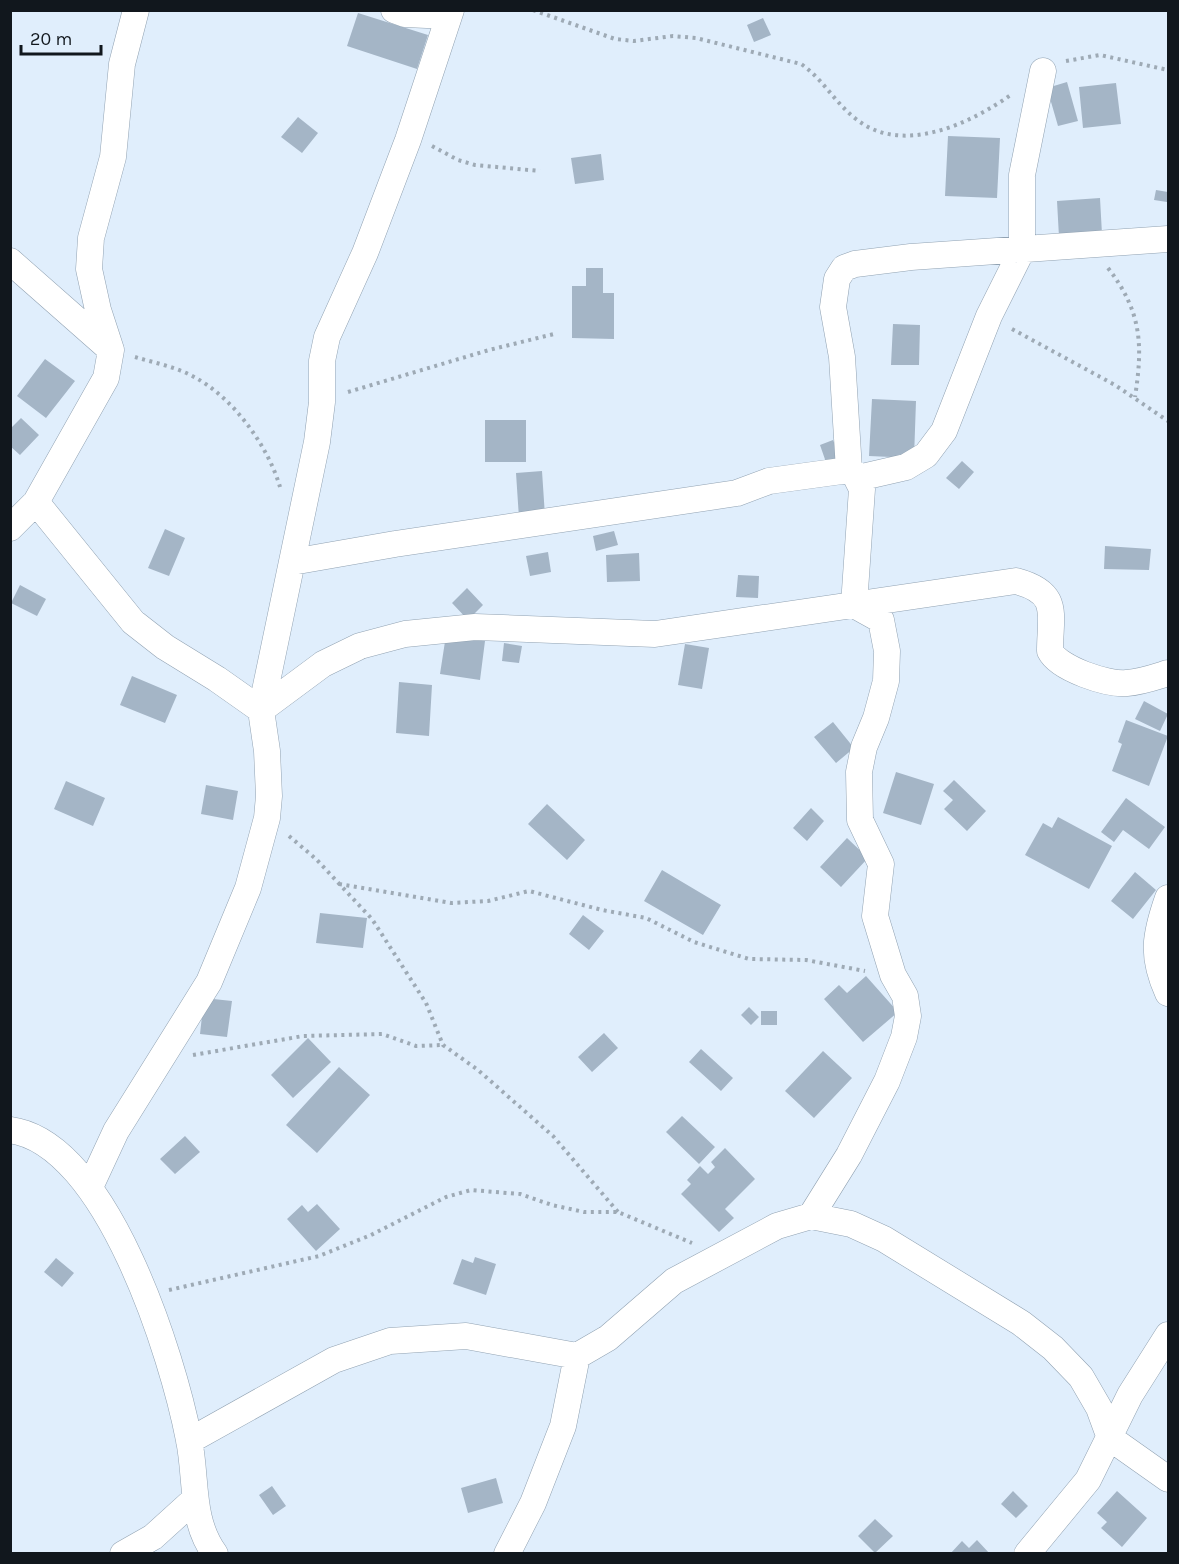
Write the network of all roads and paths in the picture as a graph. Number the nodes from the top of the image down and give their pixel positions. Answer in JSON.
{"nodes":[{"id":1,"x":135,"y":10,"type":"edge"},
{"id":2,"x":394,"y":10,"type":"edge"},
{"id":3,"x":533,"y":10,"type":"edge"},
{"id":4,"x":450,"y":13,"type":"edge"},
{"id":5,"x":1168,"y":70,"type":"edge"},
{"id":6,"x":1042,"y":71,"type":"junction"},
{"id":7,"x":408,"y":140,"type":"junction"},
{"id":8,"x":540,"y":171,"type":"dead end"},
{"id":9,"x":1168,"y":239,"type":"edge"},
{"id":10,"x":1100,"y":246,"type":"junction"},
{"id":11,"x":1022,"y":250,"type":"junction"},
{"id":12,"x":10,"y":261,"type":"edge"},
{"id":13,"x":989,"y":316,"type":"junction"},
{"id":14,"x":554,"y":334,"type":"dead end"},
{"id":15,"x":111,"y":350,"type":"junction"},
{"id":16,"x":1135,"y":397,"type":"junction"},
{"id":17,"x":322,"y":402,"type":"junction"},
{"id":18,"x":1168,"y":421,"type":"edge"},
{"id":19,"x":853,"y":474,"type":"junction"},
{"id":20,"x":282,"y":493,"type":"dead end"},
{"id":21,"x":36,"y":502,"type":"junction"},
{"id":22,"x":10,"y":528,"type":"edge"},
{"id":23,"x":292,"y":562,"type":"junction"},
{"id":24,"x":854,"y":605,"type":"junction"},
{"id":25,"x":1168,"y":673,"type":"edge"},
{"id":26,"x":261,"y":710,"type":"junction"},
{"id":27,"x":267,"y":818,"type":"junction"},
{"id":28,"x":339,"y":884,"type":"junction"},
{"id":29,"x":1168,"y":898,"type":"edge"},
{"id":30,"x":893,"y":975,"type":"junction"},
{"id":31,"x":1168,"y":993,"type":"edge"},
{"id":32,"x":443,"y":1045,"type":"junction"},
{"id":33,"x":164,"y":1058,"type":"junction"},
{"id":34,"x":10,"y":1130,"type":"edge"},
{"id":35,"x":90,"y":1186,"type":"junction"},
{"id":36,"x":618,"y":1212,"type":"junction"},
{"id":37,"x":811,"y":1216,"type":"junction"},
{"id":38,"x":724,"y":1252,"type":"junction"},
{"id":39,"x":147,"y":1294,"type":"junction"},
{"id":40,"x":1168,"y":1335,"type":"edge"},
{"id":41,"x":577,"y":1356,"type":"junction"},
{"id":42,"x":1110,"y":1438,"type":"junction"},
{"id":43,"x":189,"y":1441,"type":"junction"},
{"id":44,"x":1168,"y":1479,"type":"edge"},
{"id":45,"x":195,"y":1499,"type":"junction"},
{"id":46,"x":123,"y":1554,"type":"edge"},
{"id":47,"x":215,"y":1554,"type":"edge"},
{"id":48,"x":507,"y":1554,"type":"edge"},
{"id":49,"x":1027,"y":1554,"type":"edge"}],
"edges":[{"from":1,"to":15,"type":"street"},
{"from":2,"to":4,"type":"street"},
{"from":3,"to":6,"type":"path"},
{"from":4,"to":7,"type":"street"},
{"from":5,"to":6,"type":"path"},
{"from":6,"to":11,"type":"street"},
{"from":7,"to":8,"type":"path"},
{"from":7,"to":17,"type":"street"},
{"from":9,"to":10,"type":"street"},
{"from":10,"to":11,"type":"street"},
{"from":10,"to":16,"type":"path"},
{"from":11,"to":13,"type":"street"},
{"from":11,"to":19,"type":"street"},
{"from":12,"to":15,"type":"street"},
{"from":13,"to":16,"type":"path"},
{"from":13,"to":19,"type":"street"},
{"from":14,"to":17,"type":"path"},
{"from":15,"to":20,"type":"path"},
{"from":15,"to":21,"type":"street"},
{"from":16,"to":18,"type":"path"},
{"from":17,"to":23,"type":"street"},
{"from":19,"to":23,"type":"street"},
{"from":19,"to":24,"type":"street"},
{"from":21,"to":22,"type":"street"},
{"from":21,"to":26,"type":"street"},
{"from":23,"to":26,"type":"street"},
{"from":24,"to":25,"type":"street"},
{"from":24,"to":26,"type":"street"},
{"from":24,"to":30,"type":"street"},
{"from":26,"to":27,"type":"street"},
{"from":27,"to":28,"type":"path"},
{"from":27,"to":33,"type":"street"},
{"from":28,"to":30,"type":"path"},
{"from":28,"to":32,"type":"path"},
{"from":29,"to":31,"type":"street"},
{"from":30,"to":37,"type":"street"},
{"from":32,"to":33,"type":"path"},
{"from":32,"to":36,"type":"path"},
{"from":33,"to":35,"type":"street"},
{"from":34,"to":35,"type":"street"},
{"from":35,"to":39,"type":"street"},
{"from":36,"to":38,"type":"path"},
{"from":36,"to":39,"type":"path"},
{"from":37,"to":38,"type":"street"},
{"from":37,"to":42,"type":"street"},
{"from":38,"to":41,"type":"street"},
{"from":39,"to":43,"type":"street"},
{"from":40,"to":42,"type":"street"},
{"from":41,"to":43,"type":"street"},
{"from":41,"to":48,"type":"street"},
{"from":42,"to":44,"type":"street"},
{"from":42,"to":49,"type":"street"},
{"from":43,"to":45,"type":"street"},
{"from":45,"to":46,"type":"street"},
{"from":45,"to":47,"type":"street"}]}
